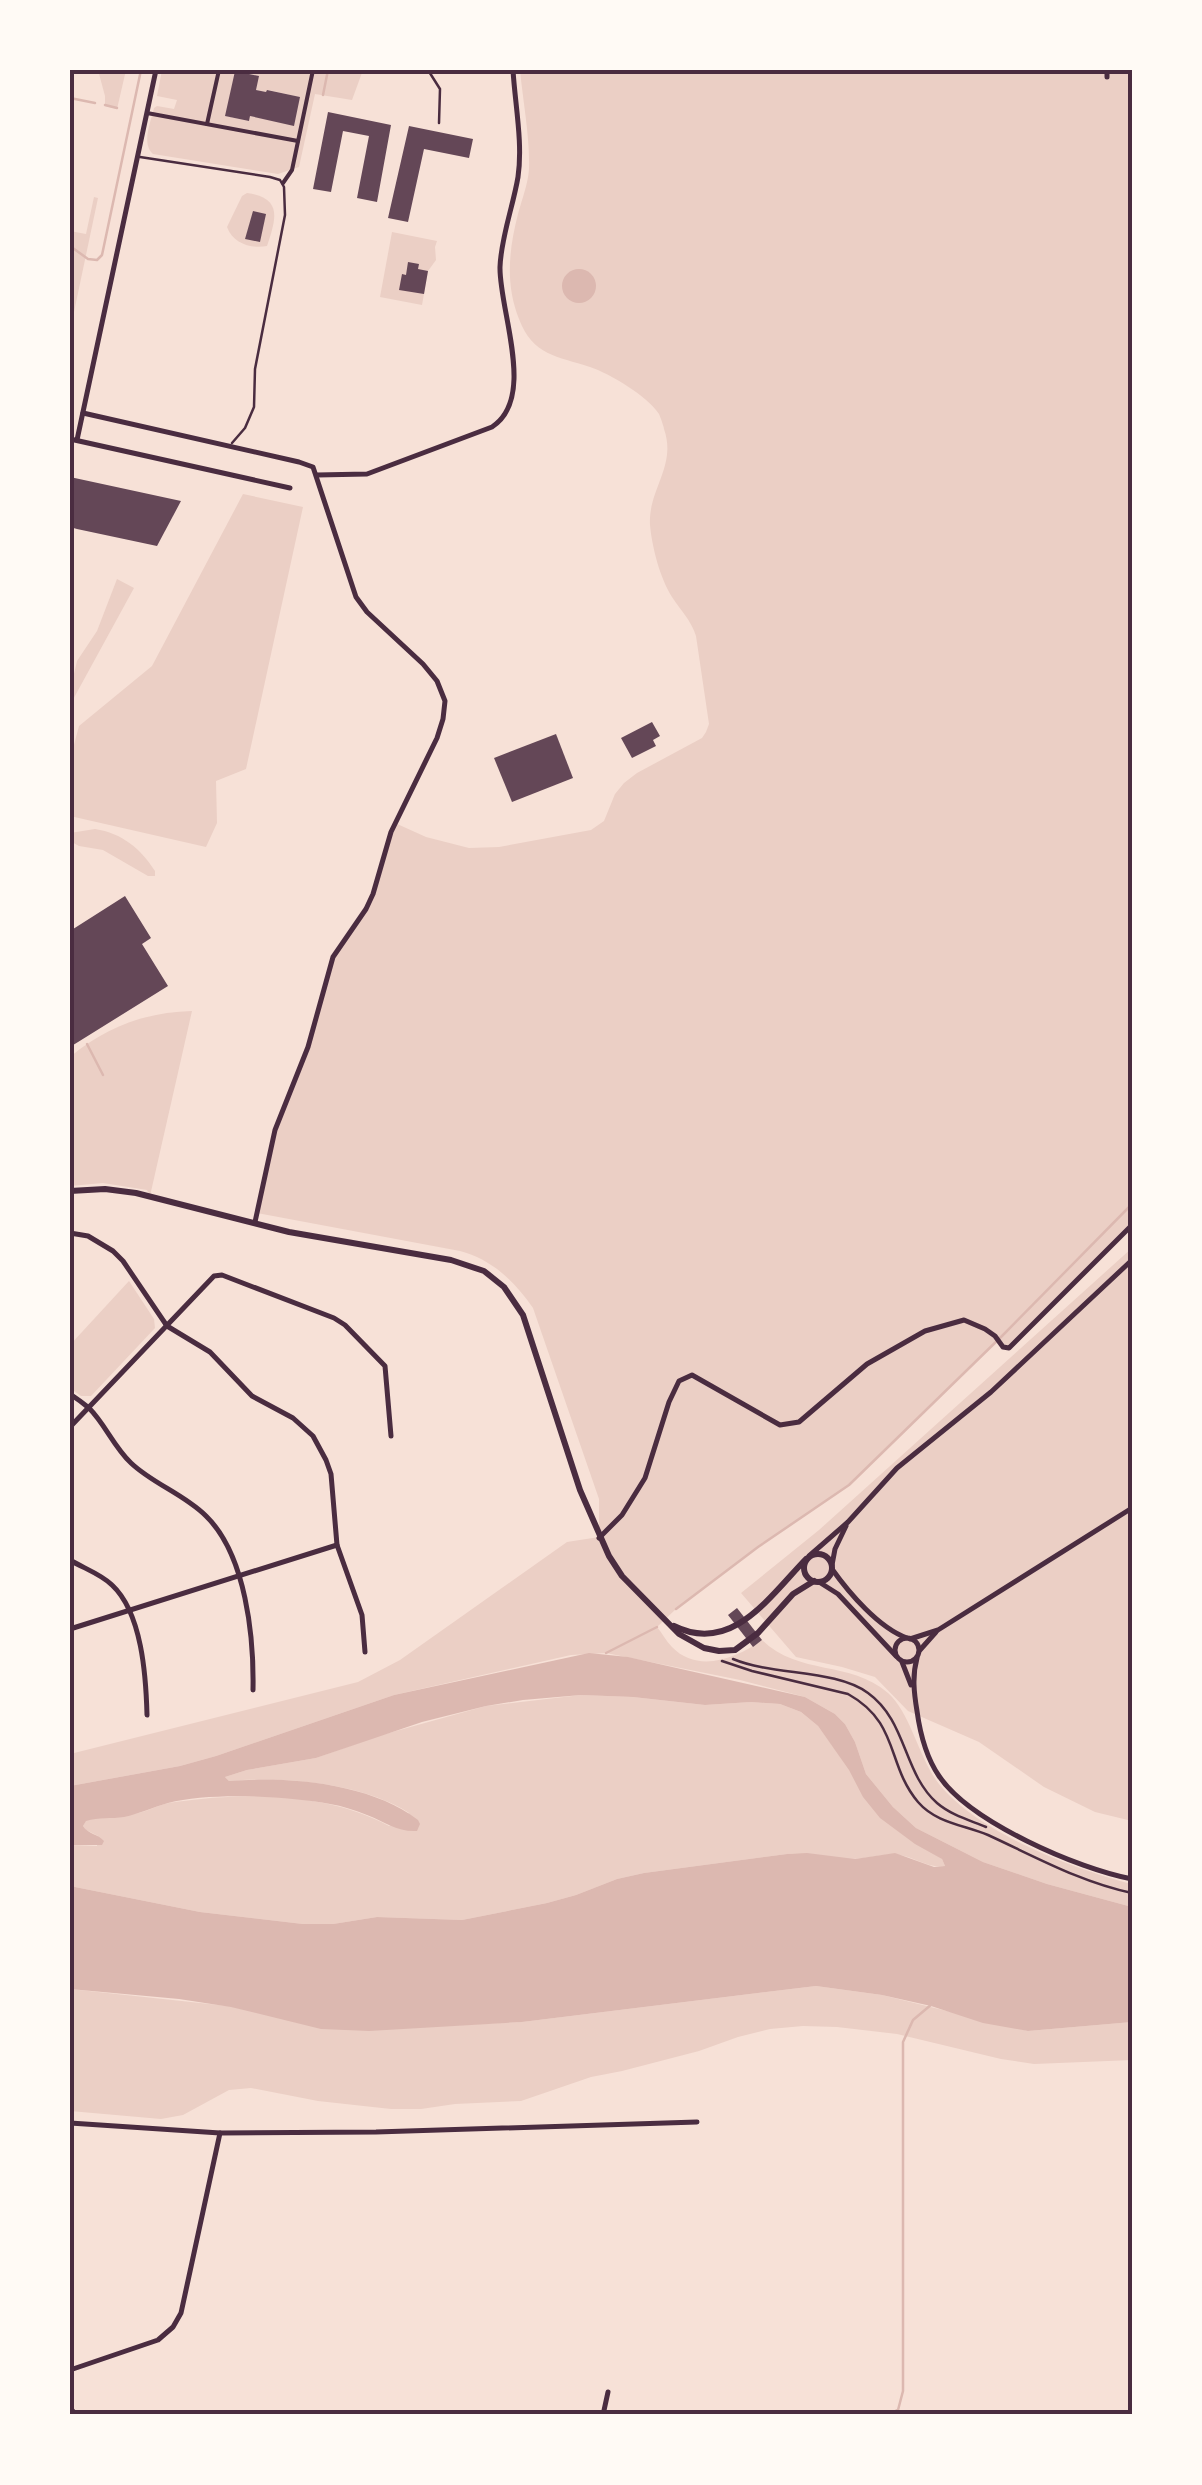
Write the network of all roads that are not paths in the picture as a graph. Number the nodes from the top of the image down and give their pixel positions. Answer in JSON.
{"nodes":[{"id":1,"x":156,"y":70,"type":"edge"},
{"id":2,"x":219,"y":70,"type":"edge"},
{"id":3,"x":313,"y":70,"type":"edge"},
{"id":4,"x":512,"y":70,"type":"edge"},
{"id":5,"x":147,"y":113,"type":"junction"},
{"id":6,"x":208,"y":124,"type":"junction"},
{"id":7,"x":298,"y":142,"type":"junction"},
{"id":8,"x":138,"y":157,"type":"junction"},
{"id":9,"x":283,"y":183,"type":"junction"},
{"id":10,"x":83,"y":413,"type":"junction"},
{"id":11,"x":74,"y":439,"type":"edge"},
{"id":12,"x":229,"y":446,"type":"junction"},
{"id":13,"x":317,"y":475,"type":"junction"},
{"id":14,"x":290,"y":488,"type":"dead end"},
{"id":15,"x":70,"y":1190,"type":"edge"},
{"id":16,"x":255,"y":1224,"type":"junction"},
{"id":17,"x":1132,"y":1225,"type":"edge"},
{"id":18,"x":70,"y":1233,"type":"edge"},
{"id":19,"x":1132,"y":1260,"type":"edge"},
{"id":20,"x":167,"y":1326,"type":"junction"},
{"id":21,"x":70,"y":1394,"type":"edge"},
{"id":22,"x":88,"y":1408,"type":"junction"},
{"id":23,"x":70,"y":1427,"type":"edge"},
{"id":24,"x":391,"y":1436,"type":"dead end"},
{"id":25,"x":1132,"y":1508,"type":"edge"},
{"id":26,"x":848,"y":1522,"type":"junction"},
{"id":27,"x":600,"y":1538,"type":"junction"},
{"id":28,"x":337,"y":1545,"type":"junction"},
{"id":29,"x":808,"y":1558,"type":"junction"},
{"id":30,"x":70,"y":1560,"type":"edge"},
{"id":31,"x":832,"y":1567,"type":"junction"},
{"id":32,"x":239,"y":1576,"type":"junction"},
{"id":33,"x":817,"y":1582,"type":"junction"},
{"id":34,"x":130,"y":1610,"type":"junction"},
{"id":35,"x":665,"y":1620,"type":"junction"},
{"id":36,"x":70,"y":1629,"type":"edge"},
{"id":37,"x":938,"y":1630,"type":"junction"},
{"id":38,"x":908,"y":1639,"type":"junction"},
{"id":39,"x":366,"y":1652,"type":"dead end"},
{"id":40,"x":918,"y":1655,"type":"junction"},
{"id":41,"x":899,"y":1658,"type":"junction"},
{"id":42,"x":253,"y":1690,"type":"dead end"},
{"id":43,"x":914,"y":1697,"type":"junction"},
{"id":44,"x":147,"y":1715,"type":"dead end"},
{"id":45,"x":1132,"y":1879,"type":"edge"},
{"id":46,"x":697,"y":2122,"type":"dead end"},
{"id":47,"x":70,"y":2124,"type":"edge"},
{"id":48,"x":220,"y":2132,"type":"junction"},
{"id":49,"x":70,"y":2370,"type":"edge"},
{"id":50,"x":608,"y":2392,"type":"dead end"},
{"id":51,"x":70,"y":2408,"type":"edge"},
{"id":52,"x":76,"y":2415,"type":"edge"},
{"id":53,"x":603,"y":2415,"type":"edge"}],
"edges":[{"from":1,"to":5,"type":"street"},
{"from":2,"to":6,"type":"street"},
{"from":3,"to":7,"type":"street"},
{"from":4,"to":13,"type":"street"},
{"from":5,"to":6,"type":"street"},
{"from":5,"to":8,"type":"street"},
{"from":6,"to":7,"type":"street"},
{"from":7,"to":9,"type":"street"},
{"from":8,"to":9,"type":"lane"},
{"from":8,"to":10,"type":"street"},
{"from":9,"to":12,"type":"lane"},
{"from":10,"to":11,"type":"street"},
{"from":10,"to":12,"type":"street"},
{"from":11,"to":14,"type":"street"},
{"from":12,"to":13,"type":"street"},
{"from":13,"to":16,"type":"street"},
{"from":15,"to":16,"type":"street"},
{"from":16,"to":27,"type":"street"},
{"from":17,"to":27,"type":"street"},
{"from":18,"to":20,"type":"street"},
{"from":19,"to":26,"type":"street"},
{"from":20,"to":22,"type":"street"},
{"from":20,"to":24,"type":"street"},
{"from":20,"to":28,"type":"street"},
{"from":21,"to":22,"type":"street"},
{"from":22,"to":23,"type":"street"},
{"from":22,"to":32,"type":"street"},
{"from":25,"to":37,"type":"street"},
{"from":26,"to":29,"type":"street"},
{"from":26,"to":31,"type":"street"},
{"from":27,"to":35,"type":"street"},
{"from":28,"to":32,"type":"street"},
{"from":28,"to":39,"type":"street"},
{"from":29,"to":31,"type":"street"},
{"from":29,"to":33,"type":"street"},
{"from":29,"to":35,"type":"street"},
{"from":30,"to":34,"type":"street"},
{"from":31,"to":33,"type":"street"},
{"from":31,"to":38,"type":"street"},
{"from":32,"to":34,"type":"street"},
{"from":32,"to":42,"type":"street"},
{"from":33,"to":35,"type":"street"},
{"from":33,"to":41,"type":"street"},
{"from":34,"to":36,"type":"street"},
{"from":34,"to":44,"type":"street"},
{"from":37,"to":38,"type":"street"},
{"from":37,"to":40,"type":"street"},
{"from":38,"to":40,"type":"street"},
{"from":38,"to":41,"type":"street"},
{"from":40,"to":41,"type":"street"},
{"from":40,"to":43,"type":"street"},
{"from":41,"to":43,"type":"street"},
{"from":43,"to":45,"type":"street"},
{"from":46,"to":48,"type":"street"},
{"from":47,"to":48,"type":"street"},
{"from":48,"to":49,"type":"street"},
{"from":50,"to":53,"type":"street"},
{"from":51,"to":52,"type":"street"}]}
